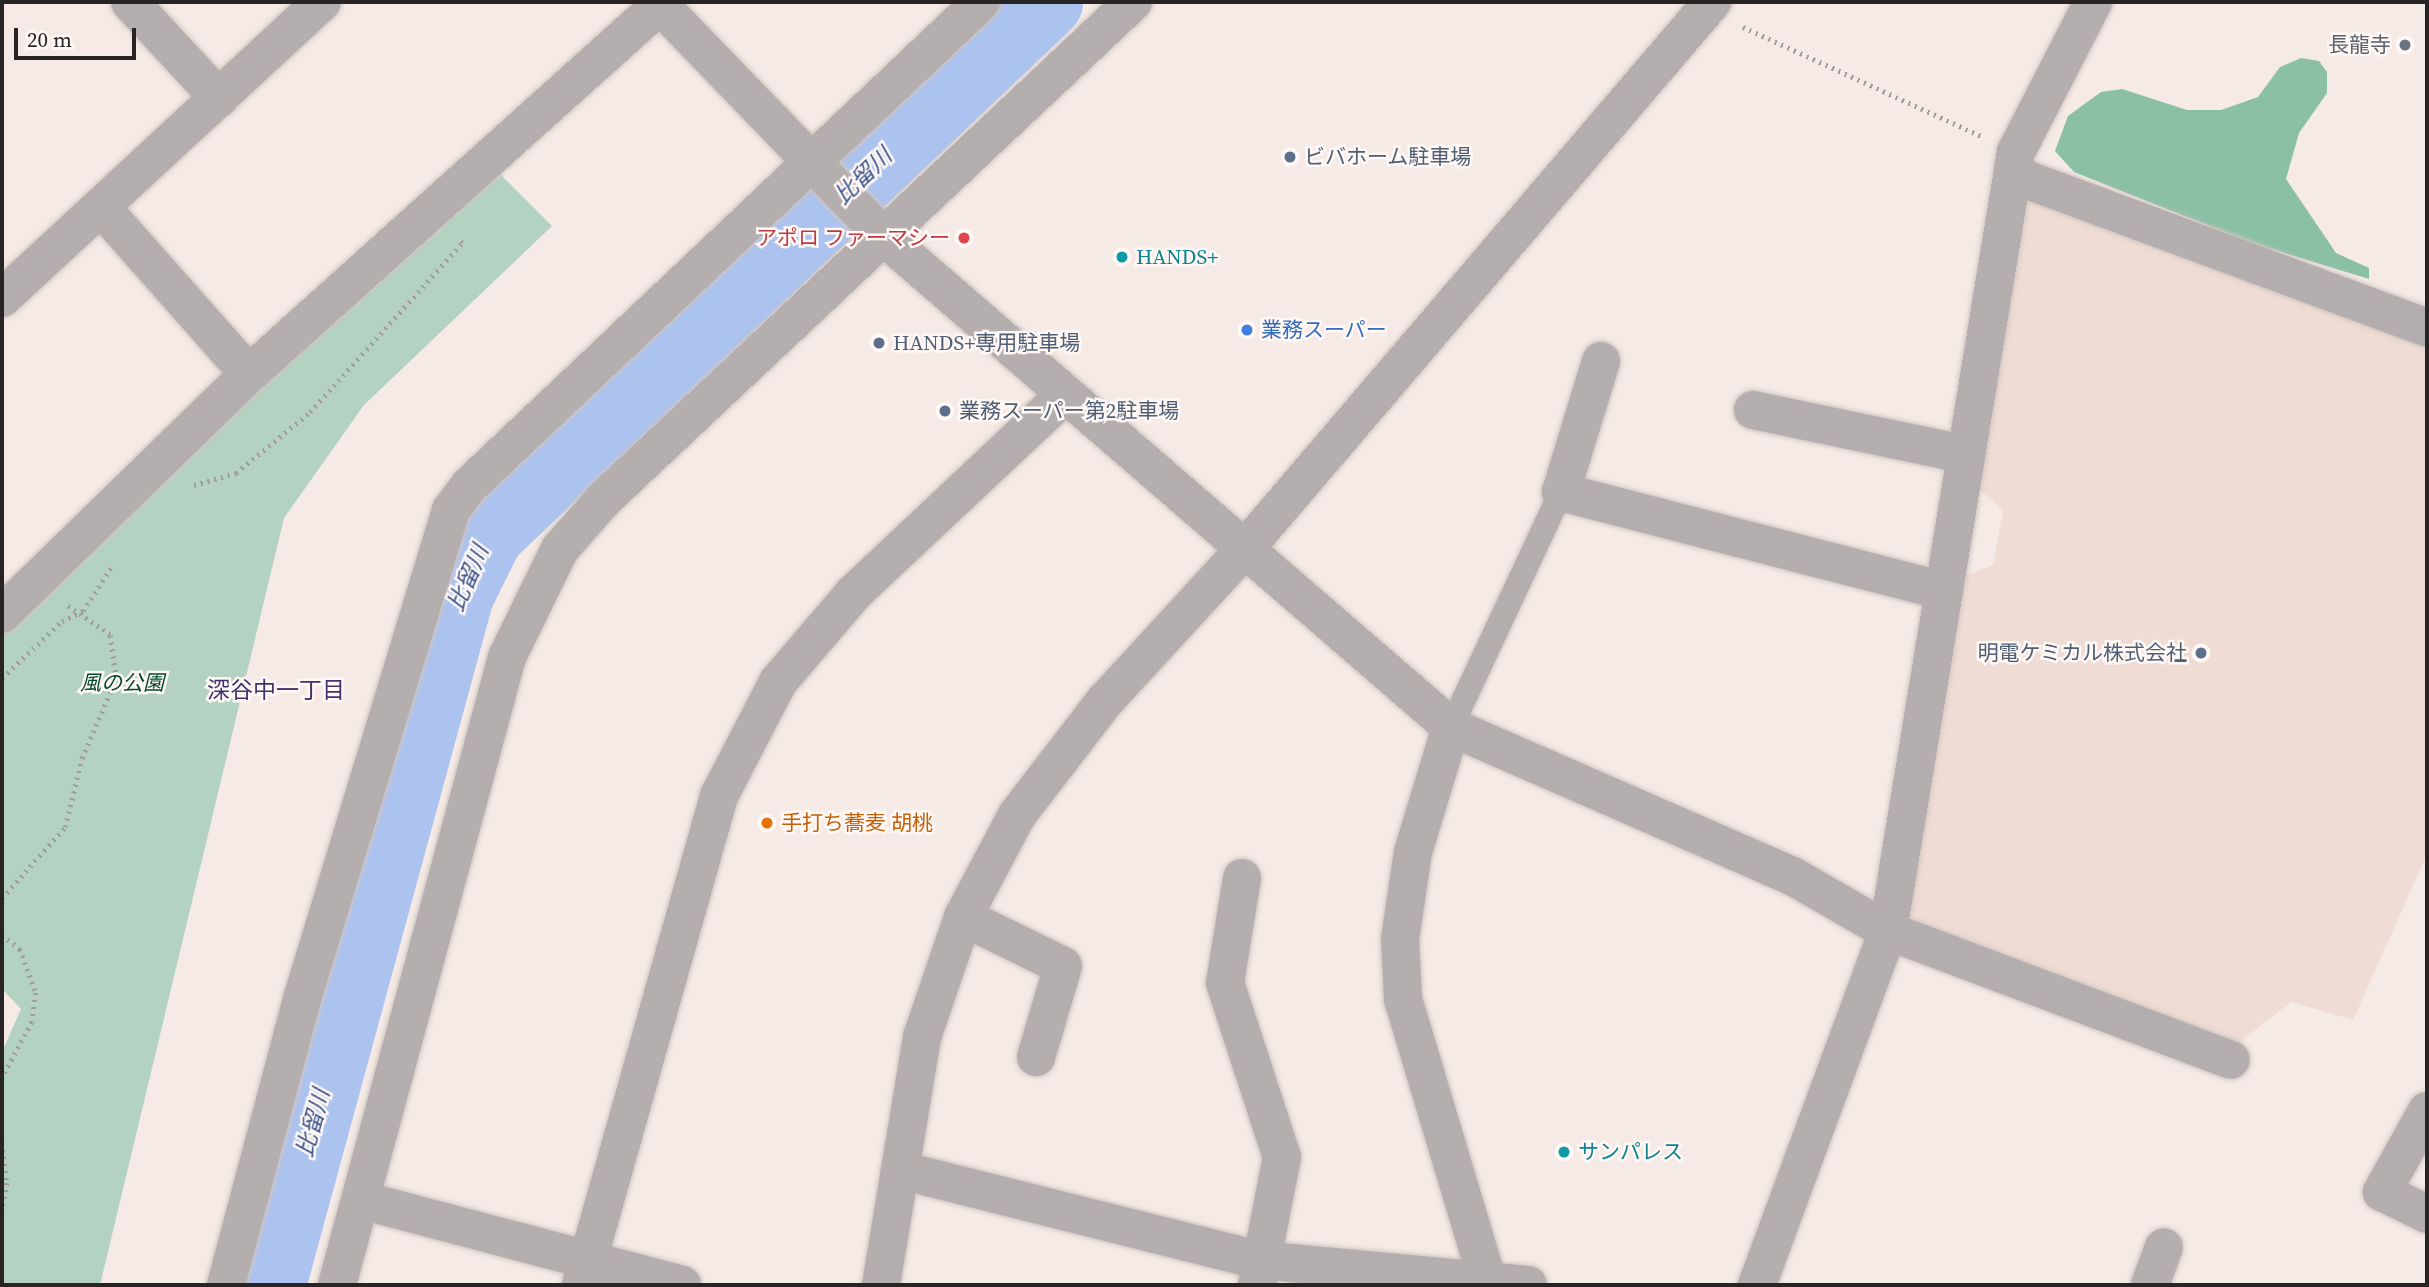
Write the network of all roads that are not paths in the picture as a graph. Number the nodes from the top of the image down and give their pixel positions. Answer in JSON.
{"nodes":[{"id":1,"x":130,"y":2,"type":"edge"},
{"id":2,"x":322,"y":2,"type":"edge"},
{"id":3,"x":981,"y":2,"type":"edge"},
{"id":4,"x":1133,"y":2,"type":"edge"},
{"id":5,"x":2093,"y":2,"type":"edge"},
{"id":6,"x":1708,"y":6,"type":"edge"},
{"id":7,"x":219,"y":98,"type":"junction"},
{"id":8,"x":2015,"y":163,"type":"junction"},
{"id":9,"x":820,"y":170,"type":"junction"},
{"id":10,"x":101,"y":207,"type":"junction"},
{"id":11,"x":872,"y":224,"type":"junction"},
{"id":12,"x":2,"y":298,"type":"edge"},
{"id":13,"x":2427,"y":328,"type":"edge"},
{"id":14,"x":1601,"y":361,"type":"dead end"},
{"id":15,"x":249,"y":374,"type":"junction"},
{"id":16,"x":1065,"y":395,"type":"junction"},
{"id":17,"x":1753,"y":410,"type":"dead end"},
{"id":18,"x":1964,"y":454,"type":"junction"},
{"id":19,"x":1561,"y":492,"type":"junction"},
{"id":20,"x":1244,"y":550,"type":"junction"},
{"id":21,"x":1941,"y":590,"type":"junction"},
{"id":22,"x":2,"y":614,"type":"edge"},
{"id":23,"x":1451,"y":727,"type":"junction"},
{"id":24,"x":1242,"y":878,"type":"dead end"},
{"id":25,"x":963,"y":917,"type":"junction"},
{"id":26,"x":1888,"y":931,"type":"junction"},
{"id":27,"x":1036,"y":1057,"type":"dead end"},
{"id":28,"x":2231,"y":1060,"type":"dead end"},
{"id":29,"x":2427,"y":1111,"type":"edge"},
{"id":30,"x":900,"y":1170,"type":"junction"},
{"id":31,"x":361,"y":1200,"type":"junction"},
{"id":32,"x":2427,"y":1214,"type":"edge"},
{"id":33,"x":2164,"y":1247,"type":"dead end"},
{"id":34,"x":585,"y":1271,"type":"edge"},
{"id":35,"x":1258,"y":1273,"type":"edge"},
{"id":36,"x":1488,"y":1279,"type":"junction"},
{"id":37,"x":226,"y":1285,"type":"edge"},
{"id":38,"x":337,"y":1285,"type":"edge"},
{"id":39,"x":682,"y":1285,"type":"edge"},
{"id":40,"x":881,"y":1285,"type":"edge"},
{"id":41,"x":1528,"y":1285,"type":"edge"},
{"id":42,"x":1757,"y":1285,"type":"edge"},
{"id":43,"x":2150,"y":1285,"type":"edge"}],
"edges":[{"from":1,"to":7,"type":"street"},
{"from":2,"to":7,"type":"street"},
{"from":3,"to":9,"type":"street"},
{"from":4,"to":11,"type":"street"},
{"from":5,"to":8,"type":"street"},
{"from":6,"to":20,"type":"street"},
{"from":7,"to":10,"type":"street"},
{"from":8,"to":13,"type":"street"},
{"from":8,"to":18,"type":"street"},
{"from":9,"to":11,"type":"street"},
{"from":9,"to":15,"type":"street"},
{"from":9,"to":37,"type":"street"},
{"from":10,"to":12,"type":"street"},
{"from":10,"to":15,"type":"street"},
{"from":11,"to":16,"type":"street"},
{"from":11,"to":31,"type":"street"},
{"from":14,"to":19,"type":"street"},
{"from":15,"to":22,"type":"street"},
{"from":16,"to":20,"type":"street"},
{"from":16,"to":34,"type":"street"},
{"from":17,"to":18,"type":"street"},
{"from":18,"to":21,"type":"street"},
{"from":19,"to":21,"type":"street"},
{"from":19,"to":23,"type":"lane"},
{"from":20,"to":23,"type":"street"},
{"from":20,"to":25,"type":"street"},
{"from":21,"to":26,"type":"street"},
{"from":23,"to":26,"type":"street"},
{"from":23,"to":36,"type":"street"},
{"from":24,"to":35,"type":"street"},
{"from":25,"to":27,"type":"street"},
{"from":25,"to":30,"type":"street"},
{"from":26,"to":28,"type":"street"},
{"from":26,"to":42,"type":"street"},
{"from":29,"to":32,"type":"street"},
{"from":30,"to":35,"type":"street"},
{"from":30,"to":40,"type":"street"},
{"from":31,"to":34,"type":"street"},
{"from":31,"to":38,"type":"street"},
{"from":33,"to":43,"type":"street"},
{"from":34,"to":39,"type":"street"},
{"from":35,"to":36,"type":"street"},
{"from":36,"to":41,"type":"street"}]}
